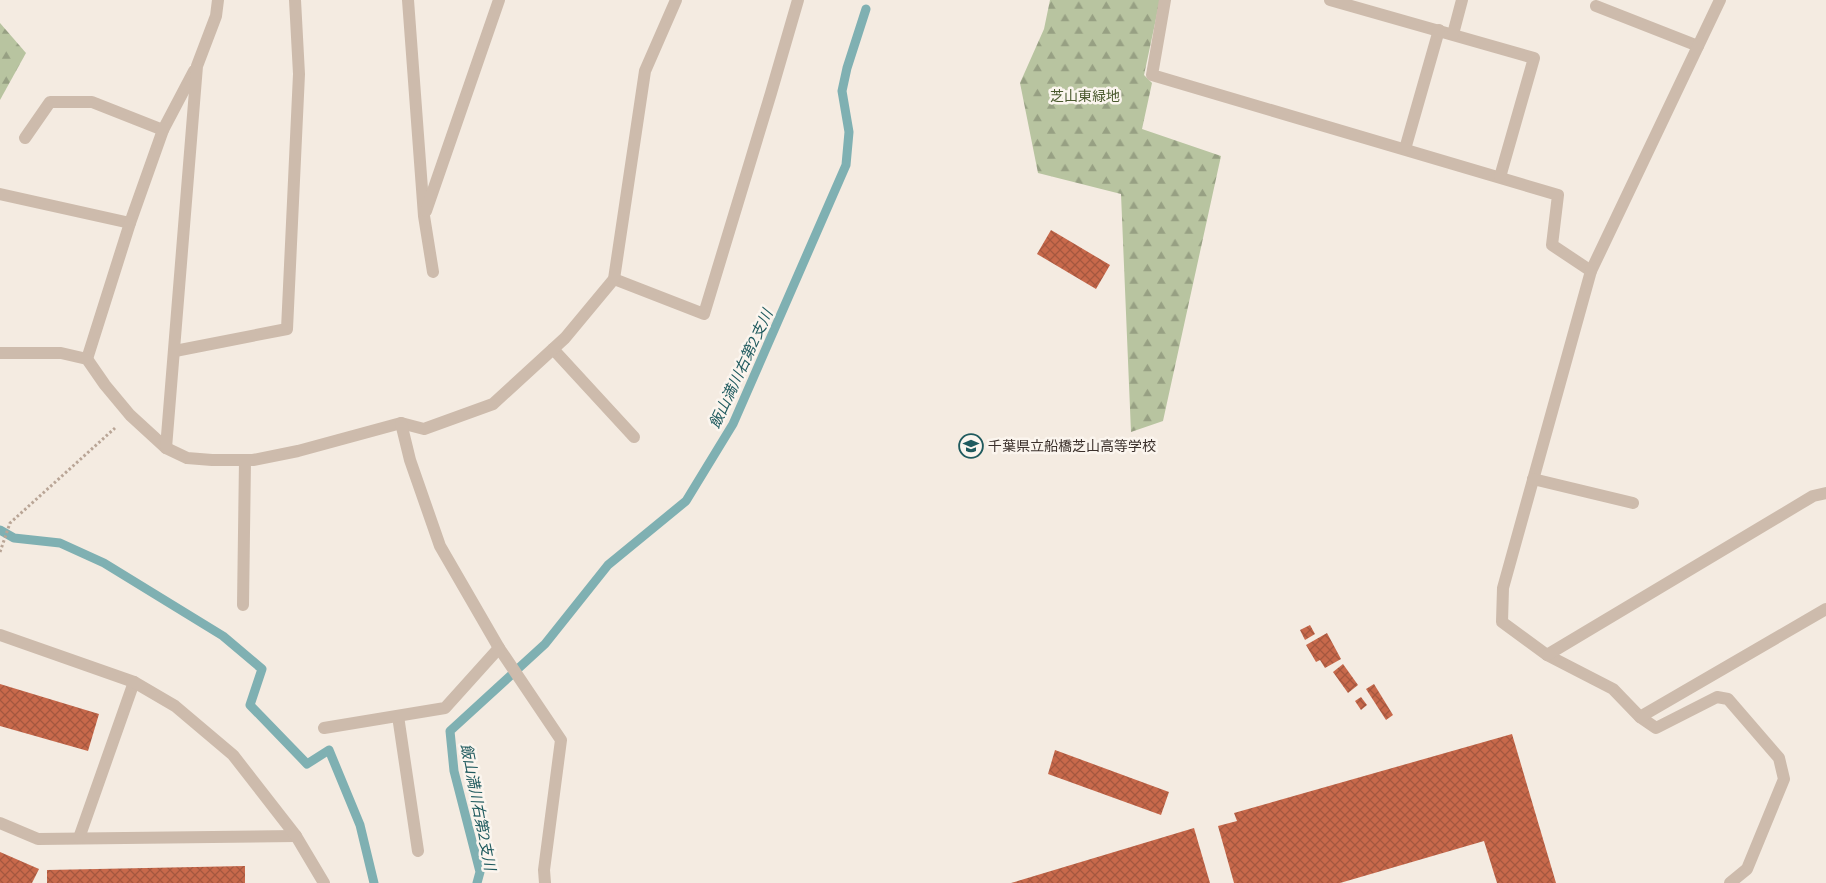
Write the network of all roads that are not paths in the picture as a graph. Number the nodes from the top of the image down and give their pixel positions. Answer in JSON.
{"nodes":[{"id":1,"x":218,"y":0,"type":"edge"},
{"id":2,"x":295,"y":0,"type":"edge"},
{"id":3,"x":408,"y":0,"type":"edge"},
{"id":4,"x":499,"y":0,"type":"edge"},
{"id":5,"x":676,"y":0,"type":"edge"},
{"id":6,"x":798,"y":0,"type":"edge"},
{"id":7,"x":1165,"y":0,"type":"edge"},
{"id":8,"x":1330,"y":0,"type":"edge"},
{"id":9,"x":1462,"y":0,"type":"edge"},
{"id":10,"x":1720,"y":0,"type":"edge"},
{"id":11,"x":1596,"y":6,"type":"dead end"},
{"id":12,"x":1439,"y":30,"type":"junction"},
{"id":13,"x":1453,"y":34,"type":"junction"},
{"id":14,"x":1698,"y":46,"type":"junction"},
{"id":15,"x":197,"y":66,"type":"junction"},
{"id":16,"x":163,"y":130,"type":"junction"},
{"id":17,"x":25,"y":138,"type":"dead end"},
{"id":18,"x":1405,"y":149,"type":"junction"},
{"id":19,"x":1500,"y":177,"type":"junction"},
{"id":20,"x":0,"y":194,"type":"edge"},
{"id":21,"x":424,"y":216,"type":"junction"},
{"id":22,"x":130,"y":223,"type":"junction"},
{"id":23,"x":1591,"y":271,"type":"junction"},
{"id":24,"x":433,"y":272,"type":"dead end"},
{"id":25,"x":614,"y":279,"type":"junction"},
{"id":26,"x":552,"y":349,"type":"junction"},
{"id":27,"x":175,"y":351,"type":"junction"},
{"id":28,"x":0,"y":353,"type":"edge"},
{"id":29,"x":87,"y":359,"type":"junction"},
{"id":30,"x":401,"y":423,"type":"junction"},
{"id":31,"x":634,"y":437,"type":"dead end"},
{"id":32,"x":166,"y":448,"type":"junction"},
{"id":33,"x":245,"y":460,"type":"junction"},
{"id":34,"x":1533,"y":479,"type":"junction"},
{"id":35,"x":1826,"y":493,"type":"edge"},
{"id":36,"x":1633,"y":503,"type":"dead end"},
{"id":37,"x":242,"y":605,"type":"dead end"},
{"id":38,"x":1826,"y":609,"type":"edge"},
{"id":39,"x":0,"y":635,"type":"edge"},
{"id":40,"x":499,"y":648,"type":"junction"},
{"id":41,"x":1547,"y":655,"type":"junction"},
{"id":42,"x":134,"y":682,"type":"junction"},
{"id":43,"x":398,"y":716,"type":"junction"},
{"id":44,"x":1640,"y":716,"type":"junction"},
{"id":45,"x":324,"y":728,"type":"dead end"},
{"id":46,"x":0,"y":823,"type":"edge"},
{"id":47,"x":296,"y":836,"type":"junction"},
{"id":48,"x":79,"y":838,"type":"junction"},
{"id":49,"x":418,"y":851,"type":"dead end"},
{"id":50,"x":324,"y":883,"type":"edge"},
{"id":51,"x":545,"y":883,"type":"edge"},
{"id":52,"x":1730,"y":883,"type":"edge"}],
"edges":[{"from":1,"to":15,"type":"street"},
{"from":2,"to":27,"type":"street"},
{"from":3,"to":21,"type":"street"},
{"from":4,"to":21,"type":"street"},
{"from":5,"to":25,"type":"street"},
{"from":6,"to":25,"type":"street"},
{"from":7,"to":18,"type":"street"},
{"from":8,"to":12,"type":"street"},
{"from":9,"to":13,"type":"street"},
{"from":10,"to":14,"type":"street"},
{"from":11,"to":14,"type":"street"},
{"from":12,"to":13,"type":"street"},
{"from":12,"to":18,"type":"street"},
{"from":13,"to":19,"type":"street"},
{"from":14,"to":23,"type":"street"},
{"from":15,"to":16,"type":"street"},
{"from":15,"to":27,"type":"street"},
{"from":16,"to":17,"type":"street"},
{"from":16,"to":22,"type":"street"},
{"from":18,"to":19,"type":"street"},
{"from":19,"to":23,"type":"street"},
{"from":20,"to":22,"type":"street"},
{"from":21,"to":24,"type":"street"},
{"from":22,"to":29,"type":"street"},
{"from":23,"to":34,"type":"street"},
{"from":25,"to":26,"type":"street"},
{"from":26,"to":30,"type":"street"},
{"from":26,"to":31,"type":"street"},
{"from":27,"to":32,"type":"street"},
{"from":28,"to":29,"type":"street"},
{"from":29,"to":32,"type":"street"},
{"from":30,"to":33,"type":"street"},
{"from":30,"to":40,"type":"street"},
{"from":32,"to":33,"type":"street"},
{"from":33,"to":37,"type":"street"},
{"from":34,"to":36,"type":"street"},
{"from":34,"to":41,"type":"street"},
{"from":35,"to":41,"type":"street"},
{"from":38,"to":44,"type":"street"},
{"from":39,"to":42,"type":"street"},
{"from":40,"to":43,"type":"street"},
{"from":40,"to":51,"type":"street"},
{"from":41,"to":44,"type":"street"},
{"from":42,"to":47,"type":"street"},
{"from":42,"to":48,"type":"street"},
{"from":43,"to":45,"type":"street"},
{"from":43,"to":49,"type":"street"},
{"from":44,"to":52,"type":"street"},
{"from":46,"to":48,"type":"street"},
{"from":47,"to":48,"type":"street"},
{"from":47,"to":50,"type":"street"}]}
